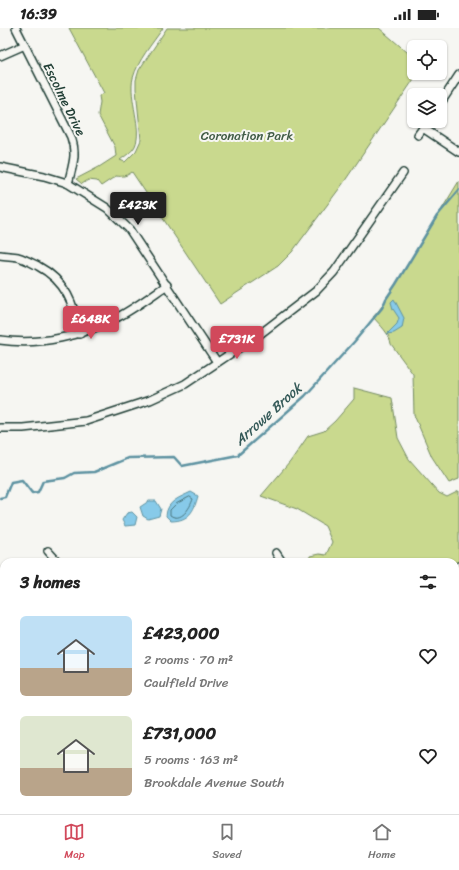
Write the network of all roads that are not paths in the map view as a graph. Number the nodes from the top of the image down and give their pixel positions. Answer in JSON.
{"nodes":[{"id":1,"x":16,"y":28,"type":"edge"},
{"id":2,"x":25,"y":45,"type":"junction"},
{"id":3,"x":0,"y":56,"type":"edge"},
{"id":4,"x":459,"y":74,"type":"edge"},
{"id":5,"x":447,"y":93,"type":"edge"},
{"id":6,"x":423,"y":128,"type":"joint"},
{"id":7,"x":418,"y":135,"type":"dead end"},
{"id":8,"x":459,"y":152,"type":"edge"},
{"id":9,"x":0,"y":167,"type":"edge"},
{"id":10,"x":403,"y":173,"type":"dead end"},
{"id":11,"x":67,"y":183,"type":"junction"},
{"id":12,"x":0,"y":255,"type":"edge"},
{"id":13,"x":167,"y":285,"type":"junction"},
{"id":14,"x":80,"y":334,"type":"junction"},
{"id":15,"x":0,"y":340,"type":"edge"},
{"id":16,"x":217,"y":362,"type":"junction"},
{"id":17,"x":0,"y":428,"type":"edge"},
{"id":18,"x":48,"y":551,"type":"dead end"},
{"id":19,"x":276,"y":552,"type":"dead end"},
{"id":20,"x":54,"y":558,"type":"edge"},
{"id":21,"x":279,"y":558,"type":"edge"}],
"edges":[{"from":1,"to":2,"type":"street","name":"Escolme Drive"},
{"from":2,"to":3,"type":"street"},
{"from":2,"to":11,"type":"street","name":"Escolme Drive"},
{"from":4,"to":5,"type":"street"},
{"from":6,"to":7,"type":"street"},
{"from":6,"to":8,"type":"street"},
{"from":9,"to":11,"type":"street"},
{"from":10,"to":16,"type":"street"},
{"from":11,"to":13,"type":"street"},
{"from":12,"to":14,"type":"street"},
{"from":13,"to":14,"type":"street"},
{"from":13,"to":16,"type":"street"},
{"from":14,"to":15,"type":"street"},
{"from":16,"to":17,"type":"street"},
{"from":18,"to":20,"type":"street"},
{"from":19,"to":21,"type":"street"}]}
